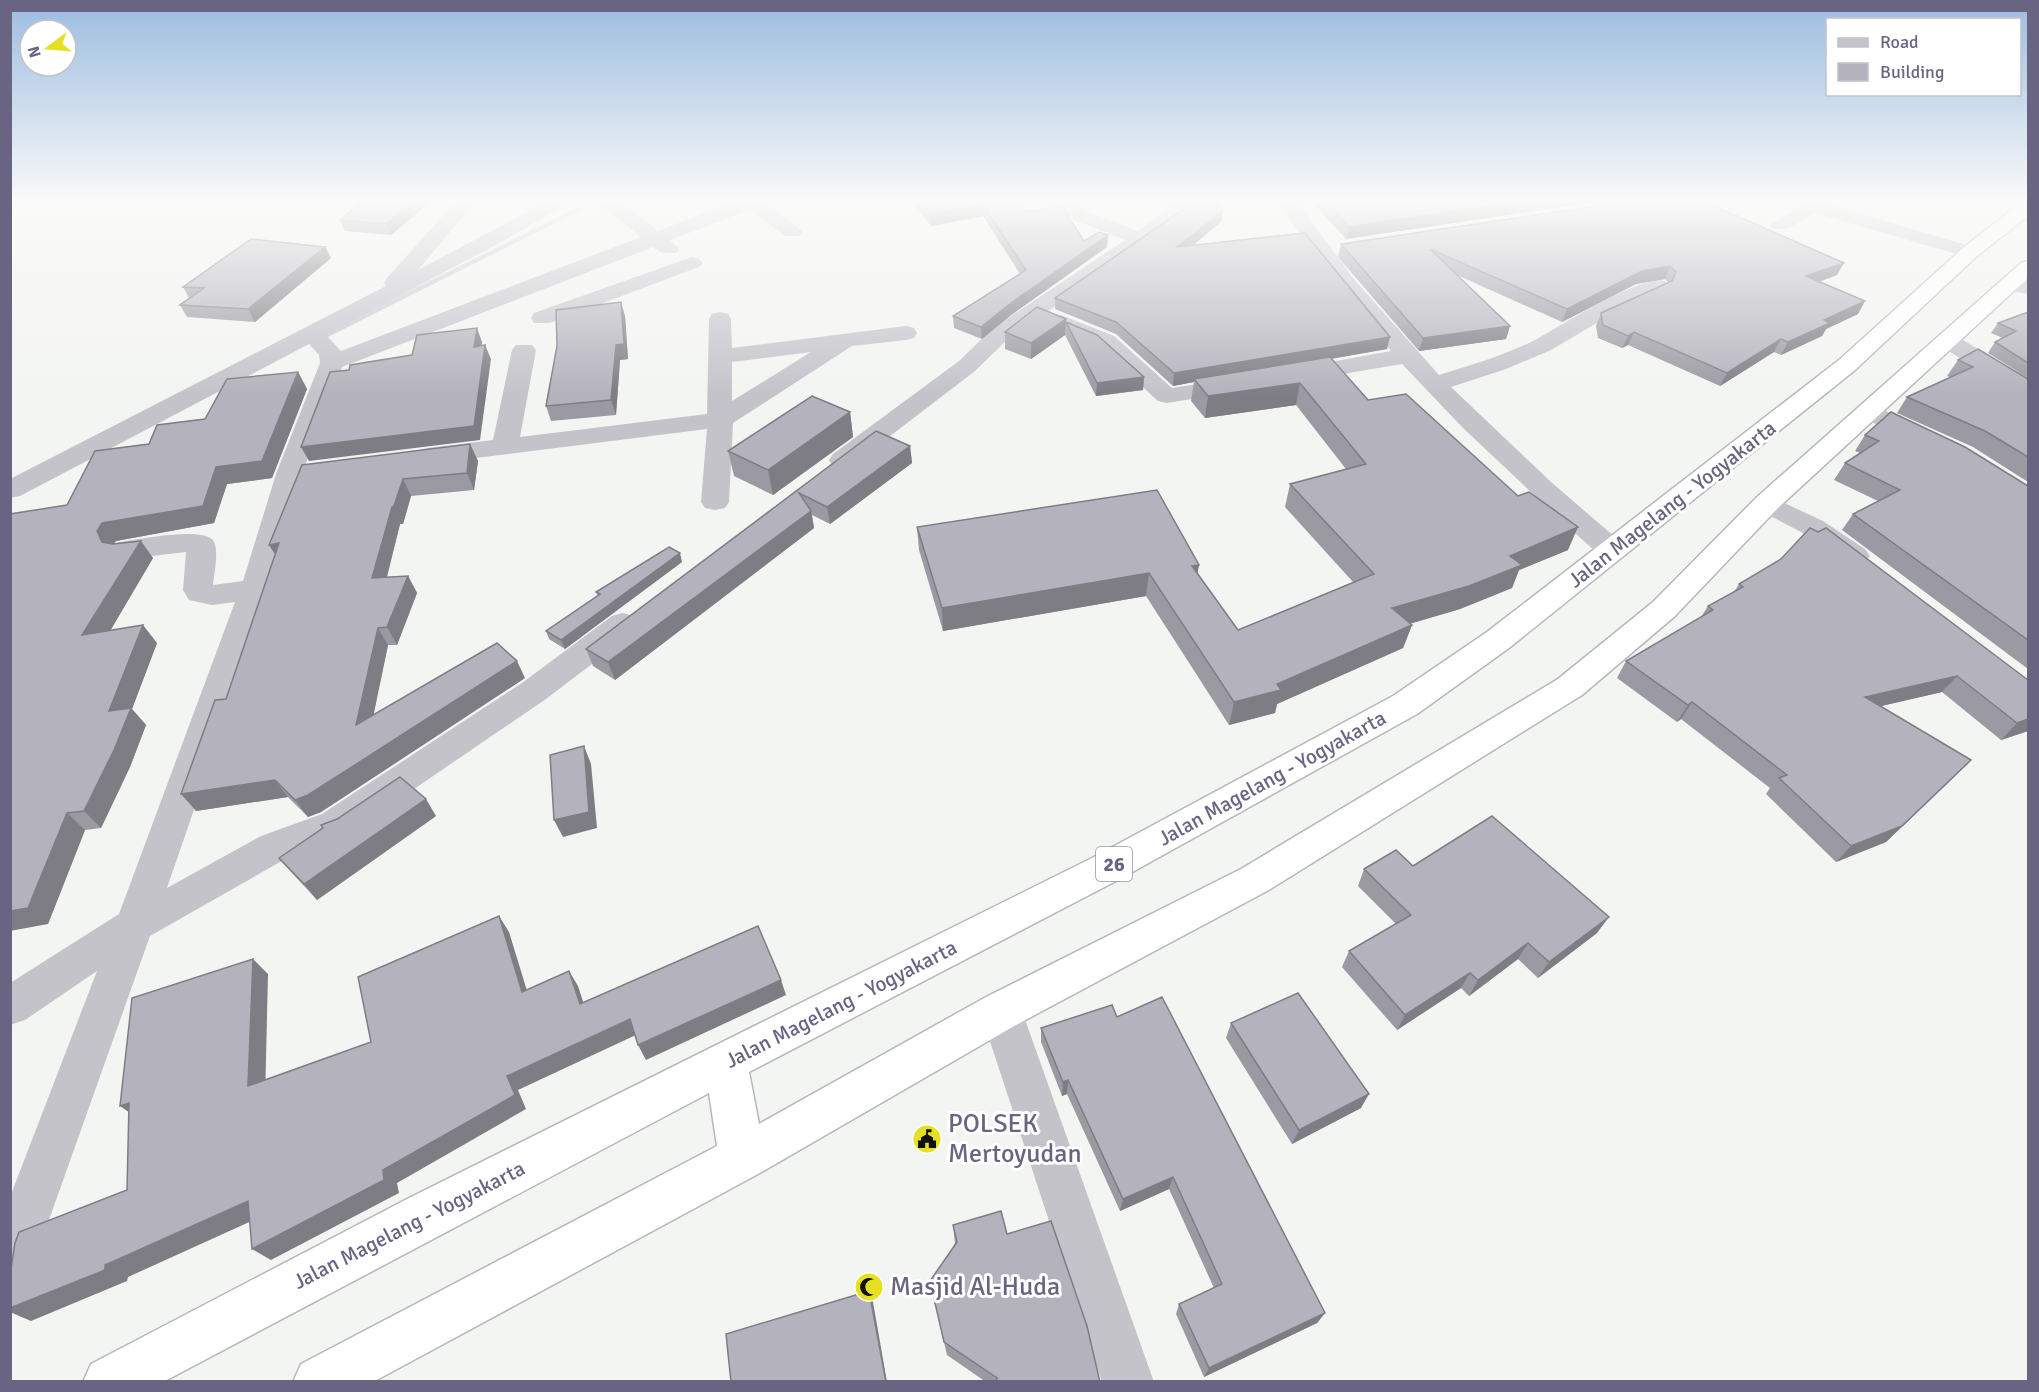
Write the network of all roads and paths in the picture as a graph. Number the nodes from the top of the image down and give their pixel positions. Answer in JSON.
{"nodes":[{"id":1,"x":410,"y":265,"type":"edge"},
{"id":2,"x":444,"y":265,"type":"edge"},
{"id":3,"x":574,"y":265,"type":"edge"},
{"id":4,"x":696,"y":265,"type":"edge"},
{"id":5,"x":1103,"y":265,"type":"edge"},
{"id":6,"x":1343,"y":265,"type":"edge"},
{"id":7,"x":1956,"y":265,"type":"edge"},
{"id":8,"x":2022,"y":280,"type":"edge"},
{"id":9,"x":1657,"y":286,"type":"edge"},
{"id":10,"x":379,"y":300,"type":"junction"},
{"id":11,"x":1034,"y":311,"type":"junction"},
{"id":12,"x":542,"y":318,"type":"dead end"},
{"id":13,"x":720,"y":319,"type":"dead end"},
{"id":14,"x":906,"y":333,"type":"dead end"},
{"id":15,"x":846,"y":340,"type":"junction"},
{"id":16,"x":1947,"y":340,"type":"junction"},
{"id":17,"x":323,"y":347,"type":"junction"},
{"id":18,"x":524,"y":350,"type":"dead end"},
{"id":19,"x":720,"y":356,"type":"junction"},
{"id":20,"x":1407,"y":356,"type":"junction"},
{"id":21,"x":1434,"y":385,"type":"junction"},
{"id":22,"x":2028,"y":390,"type":"edge"},
{"id":23,"x":1870,"y":412,"type":"junction"},
{"id":24,"x":720,"y":420,"type":"junction"},
{"id":25,"x":505,"y":446,"type":"junction"},
{"id":26,"x":1952,"y":450,"type":"edge"},
{"id":27,"x":403,"y":459,"type":"edge"},
{"id":28,"x":815,"y":480,"type":"edge"},
{"id":29,"x":10,"y":490,"type":"edge"},
{"id":30,"x":715,"y":502,"type":"dead end"},
{"id":31,"x":1767,"y":503,"type":"junction"},
{"id":32,"x":126,"y":550,"type":"edge"},
{"id":33,"x":1612,"y":551,"type":"junction"},
{"id":34,"x":1876,"y":572,"type":"edge"},
{"id":35,"x":255,"y":589,"type":"junction"},
{"id":36,"x":646,"y":608,"type":"edge"},
{"id":37,"x":135,"y":925,"type":"junction"},
{"id":38,"x":10,"y":1006,"type":"edge"},
{"id":39,"x":1001,"y":1011,"type":"junction"},
{"id":40,"x":726,"y":1063,"type":"junction"},
{"id":41,"x":742,"y":1158,"type":"junction"},
{"id":42,"x":10,"y":1262,"type":"edge"},
{"id":43,"x":366,"y":1369,"type":"edge"},
{"id":44,"x":108,"y":1382,"type":"edge"},
{"id":45,"x":319,"y":1382,"type":"edge"},
{"id":46,"x":1128,"y":1382,"type":"edge"}],
"edges":[{"from":1,"to":10,"type":"street"},
{"from":2,"to":10,"type":"street"},
{"from":3,"to":17,"type":"street"},
{"from":4,"to":12,"type":"street"},
{"from":5,"to":11,"type":"street"},
{"from":6,"to":20,"type":"street"},
{"from":7,"to":33,"type":"highway","name":"Jalan Magelang - Yogyakarta","number":"26"},
{"from":8,"to":16,"type":"highway"},
{"from":9,"to":21,"type":"street"},
{"from":10,"to":17,"type":"street"},
{"from":11,"to":20,"type":"street"},
{"from":11,"to":28,"type":"street"},
{"from":13,"to":19,"type":"street"},
{"from":14,"to":15,"type":"street"},
{"from":15,"to":19,"type":"street"},
{"from":15,"to":24,"type":"street"},
{"from":16,"to":22,"type":"street"},
{"from":16,"to":23,"type":"highway"},
{"from":17,"to":29,"type":"street"},
{"from":17,"to":35,"type":"street"},
{"from":18,"to":25,"type":"street"},
{"from":19,"to":24,"type":"street"},
{"from":20,"to":21,"type":"street"},
{"from":21,"to":33,"type":"street"},
{"from":23,"to":26,"type":"street"},
{"from":23,"to":31,"type":"highway"},
{"from":24,"to":25,"type":"street"},
{"from":24,"to":30,"type":"street"},
{"from":25,"to":27,"type":"street"},
{"from":31,"to":34,"type":"street"},
{"from":31,"to":39,"type":"highway"},
{"from":32,"to":35,"type":"street"},
{"from":33,"to":40,"type":"highway","name":"Jalan Magelang - Yogyakarta","number":"26"},
{"from":35,"to":37,"type":"street"},
{"from":36,"to":37,"type":"street"},
{"from":37,"to":38,"type":"street"},
{"from":37,"to":42,"type":"street"},
{"from":39,"to":41,"type":"highway"},
{"from":39,"to":46,"type":"street"},
{"from":40,"to":41,"type":"highway"},
{"from":40,"to":44,"type":"highway","name":"Jalan Magelang - Yogyakarta","number":"26"},
{"from":41,"to":43,"type":"highway"},
{"from":43,"to":45,"type":"highway"}]}
